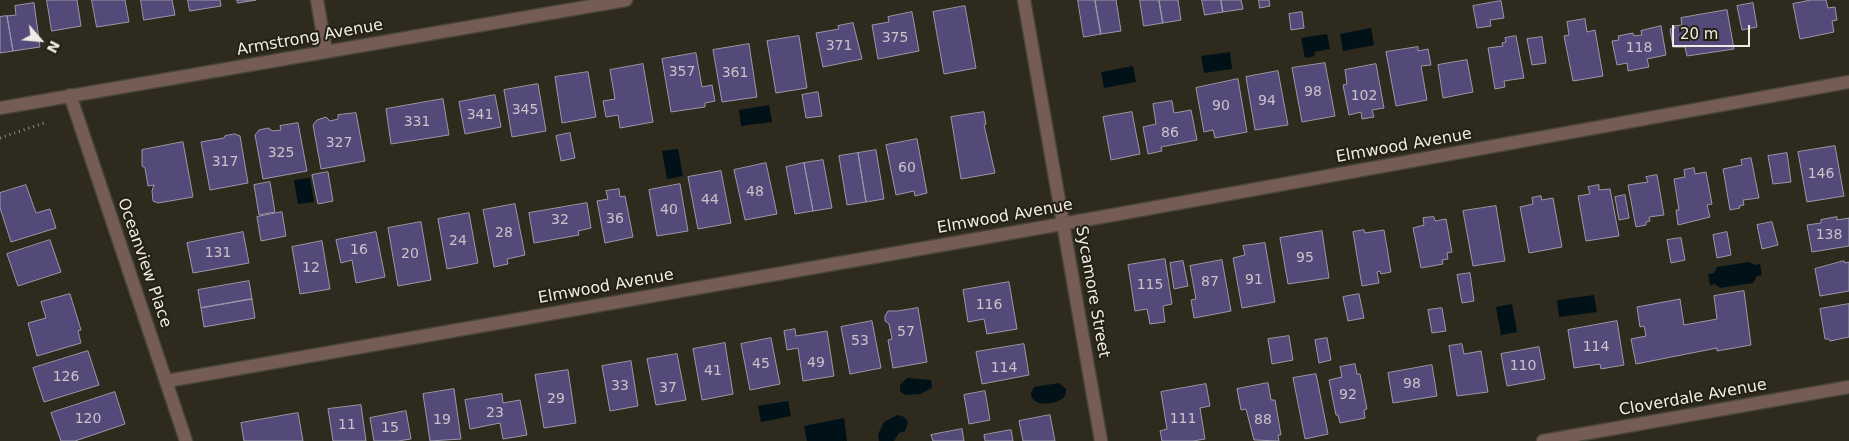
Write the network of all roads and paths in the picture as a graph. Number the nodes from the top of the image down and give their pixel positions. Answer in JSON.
{"nodes":[{"id":1,"x":317,"y":0,"type":"edge"},
{"id":2,"x":626,"y":0,"type":"edge"},
{"id":3,"x":1024,"y":0,"type":"edge"},
{"id":4,"x":326,"y":52,"type":"junction"},
{"id":5,"x":1849,"y":82,"type":"edge"},
{"id":6,"x":70,"y":95,"type":"junction"},
{"id":7,"x":0,"y":108,"type":"edge"},
{"id":8,"x":44,"y":124,"type":"dead end"},
{"id":9,"x":0,"y":138,"type":"edge"},
{"id":10,"x":1063,"y":223,"type":"junction"},
{"id":11,"x":167,"y":381,"type":"junction"},
{"id":12,"x":1849,"y":387,"type":"edge"},
{"id":13,"x":186,"y":441,"type":"edge"},
{"id":14,"x":1101,"y":441,"type":"edge"},
{"id":15,"x":1543,"y":441,"type":"edge"}],
"edges":[{"from":1,"to":4,"type":"street"},
{"from":2,"to":4,"type":"street","name":"Armstrong Avenue"},
{"from":3,"to":10,"type":"street","name":"Sycamore Street"},
{"from":4,"to":6,"type":"street","name":"Armstrong Avenue"},
{"from":5,"to":10,"type":"street","name":"Elmwood Avenue"},
{"from":6,"to":7,"type":"street","name":"Armstrong Avenue"},
{"from":6,"to":11,"type":"street","name":"Oceanview Place"},
{"from":8,"to":9,"type":"path"},
{"from":10,"to":11,"type":"street","name":"Elmwood Avenue"},
{"from":10,"to":14,"type":"street","name":"Sycamore Street"},
{"from":11,"to":13,"type":"street","name":"Oceanview Place"},
{"from":12,"to":15,"type":"street","name":"Cloverdale Avenue"}]}
